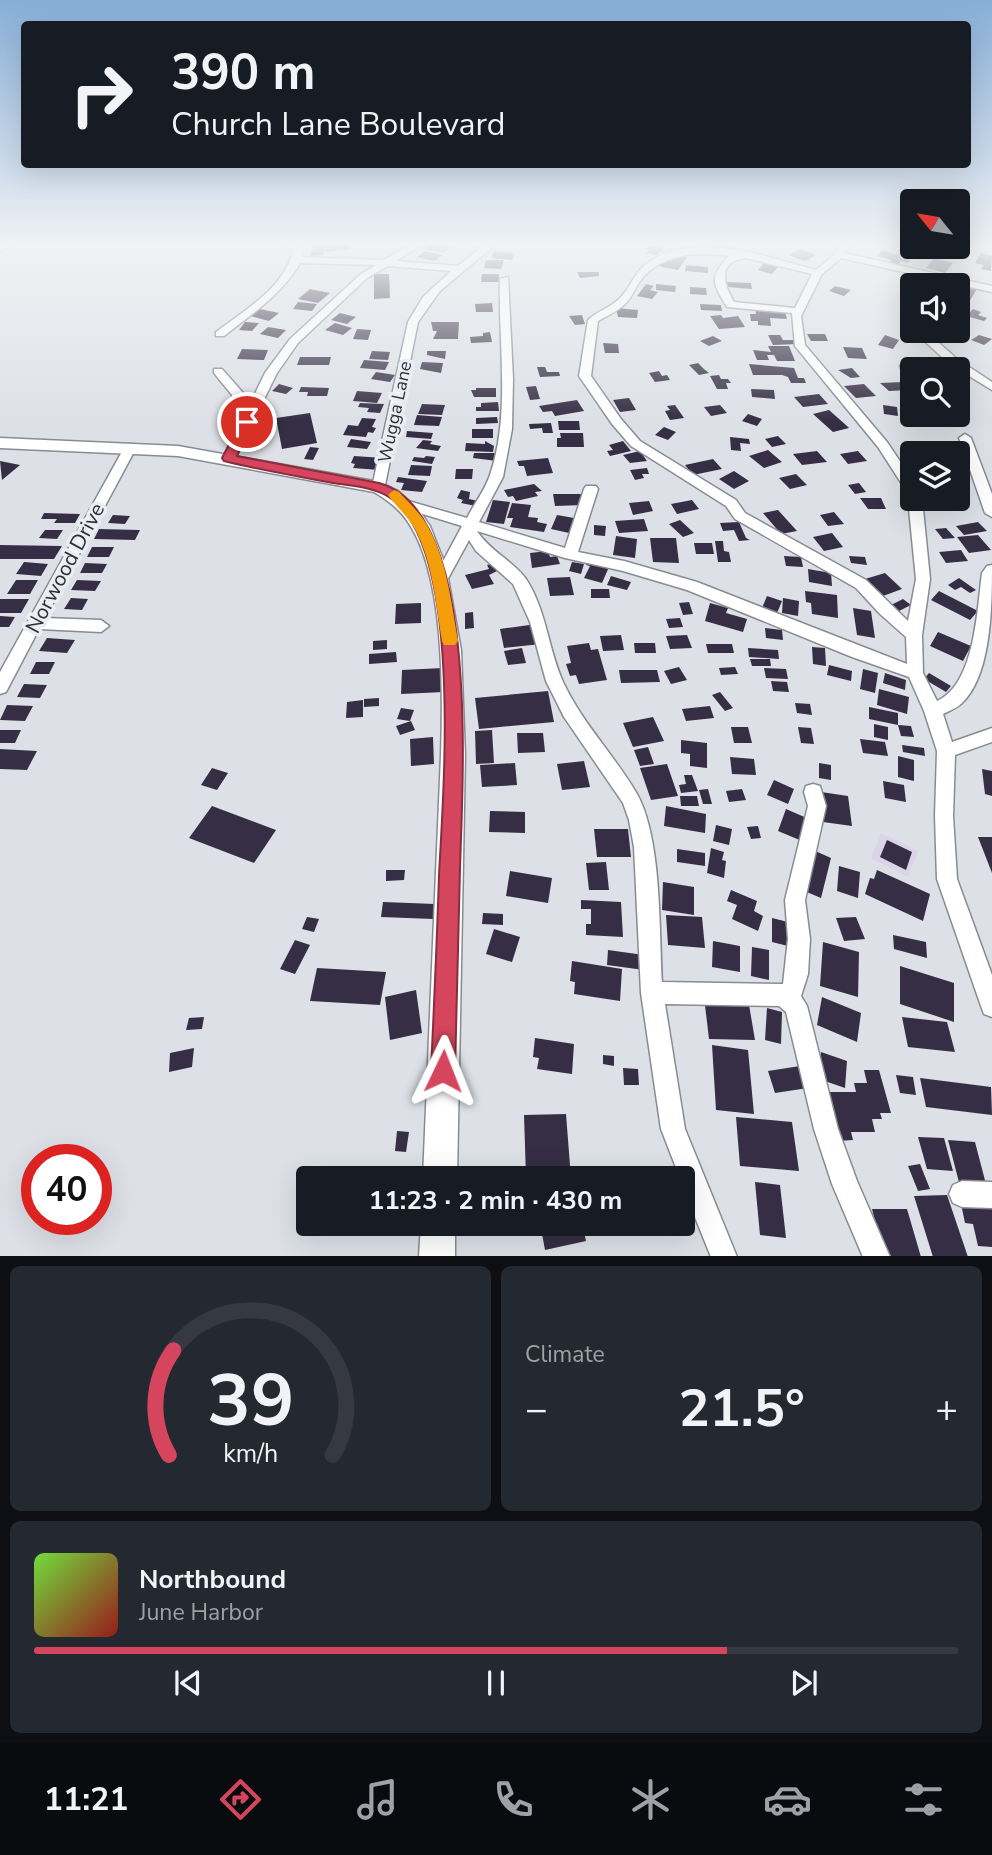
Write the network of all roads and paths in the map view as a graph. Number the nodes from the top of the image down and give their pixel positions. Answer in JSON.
{"nodes":[{"id":1,"x":257,"y":304,"type":"edge"},
{"id":2,"x":334,"y":304,"type":"edge"},
{"id":3,"x":422,"y":304,"type":"edge"},
{"id":4,"x":505,"y":304,"type":"edge"},
{"id":5,"x":618,"y":304,"type":"edge"},
{"id":6,"x":730,"y":304,"type":"edge"},
{"id":7,"x":803,"y":304,"type":"edge"},
{"id":8,"x":799,"y":311,"type":"junction"},
{"id":9,"x":220,"y":334,"type":"dead end"},
{"id":10,"x":933,"y":343,"type":"edge"},
{"id":11,"x":949,"y":357,"type":"edge"},
{"id":12,"x":218,"y":371,"type":"dead end"},
{"id":13,"x":970,"y":372,"type":"edge"},
{"id":14,"x":992,"y":387,"type":"edge"},
{"id":15,"x":247,"y":422,"type":"junction"},
{"id":16,"x":965,"y":438,"type":"dead end"},
{"id":17,"x":0,"y":443,"type":"edge"},
{"id":18,"x":130,"y":448,"type":"junction"},
{"id":19,"x":229,"y":458,"type":"junction"},
{"id":20,"x":900,"y":471,"type":"edge"},
{"id":21,"x":379,"y":487,"type":"junction"},
{"id":22,"x":590,"y":489,"type":"dead end"},
{"id":23,"x":405,"y":504,"type":"junction"},
{"id":24,"x":916,"y":511,"type":"edge"},
{"id":25,"x":992,"y":513,"type":"edge"},
{"id":26,"x":469,"y":526,"type":"junction"},
{"id":27,"x":570,"y":555,"type":"junction"},
{"id":28,"x":992,"y":570,"type":"edge"},
{"id":29,"x":440,"y":580,"type":"junction"},
{"id":30,"x":35,"y":623,"type":"junction"},
{"id":31,"x":101,"y":626,"type":"dead end"},
{"id":32,"x":914,"y":635,"type":"junction"},
{"id":33,"x":915,"y":673,"type":"junction"},
{"id":34,"x":0,"y":687,"type":"edge"},
{"id":35,"x":933,"y":711,"type":"junction"},
{"id":36,"x":992,"y":735,"type":"edge"},
{"id":37,"x":946,"y":751,"type":"junction"},
{"id":38,"x":813,"y":792,"type":"dead end"},
{"id":39,"x":652,"y":993,"type":"junction"},
{"id":40,"x":789,"y":1000,"type":"junction"},
{"id":41,"x":992,"y":1006,"type":"edge"},
{"id":42,"x":440,"y":1166,"type":"edge"},
{"id":43,"x":962,"y":1194,"type":"dead end"},
{"id":44,"x":992,"y":1195,"type":"edge"},
{"id":45,"x":438,"y":1236,"type":"edge"},
{"id":46,"x":437,"y":1256,"type":"edge"},
{"id":47,"x":724,"y":1256,"type":"edge"},
{"id":48,"x":877,"y":1256,"type":"edge"}],
"edges":[{"from":1,"to":9,"type":"street"},
{"from":2,"to":15,"type":"street"},
{"from":3,"to":21,"type":"street","name":"Wugga Lane"},
{"from":4,"to":26,"type":"street"},
{"from":5,"to":32,"type":"street"},
{"from":6,"to":8,"type":"street"},
{"from":7,"to":8,"type":"street"},
{"from":8,"to":20,"type":"street"},
{"from":10,"to":11,"type":"street"},
{"from":12,"to":15,"type":"street"},
{"from":13,"to":14,"type":"street"},
{"from":15,"to":19,"type":"street"},
{"from":16,"to":25,"type":"street"},
{"from":17,"to":18,"type":"street"},
{"from":18,"to":19,"type":"street"},
{"from":18,"to":30,"type":"street","name":"Norwood Drive"},
{"from":19,"to":21,"type":"street"},
{"from":21,"to":23,"type":"street"},
{"from":22,"to":27,"type":"street"},
{"from":23,"to":26,"type":"street"},
{"from":23,"to":29,"type":"street"},
{"from":24,"to":32,"type":"street"},
{"from":26,"to":27,"type":"street"},
{"from":26,"to":29,"type":"street"},
{"from":26,"to":39,"type":"street"},
{"from":27,"to":33,"type":"street"},
{"from":28,"to":35,"type":"street"},
{"from":29,"to":42,"type":"street"},
{"from":30,"to":31,"type":"street"},
{"from":30,"to":34,"type":"street","name":"Norwood Drive"},
{"from":32,"to":33,"type":"street"},
{"from":33,"to":35,"type":"street"},
{"from":35,"to":37,"type":"street"},
{"from":36,"to":37,"type":"street"},
{"from":37,"to":41,"type":"street"},
{"from":38,"to":40,"type":"street"},
{"from":39,"to":40,"type":"street"},
{"from":39,"to":47,"type":"street"},
{"from":40,"to":48,"type":"street"},
{"from":43,"to":44,"type":"street"},
{"from":45,"to":46,"type":"street"}]}
